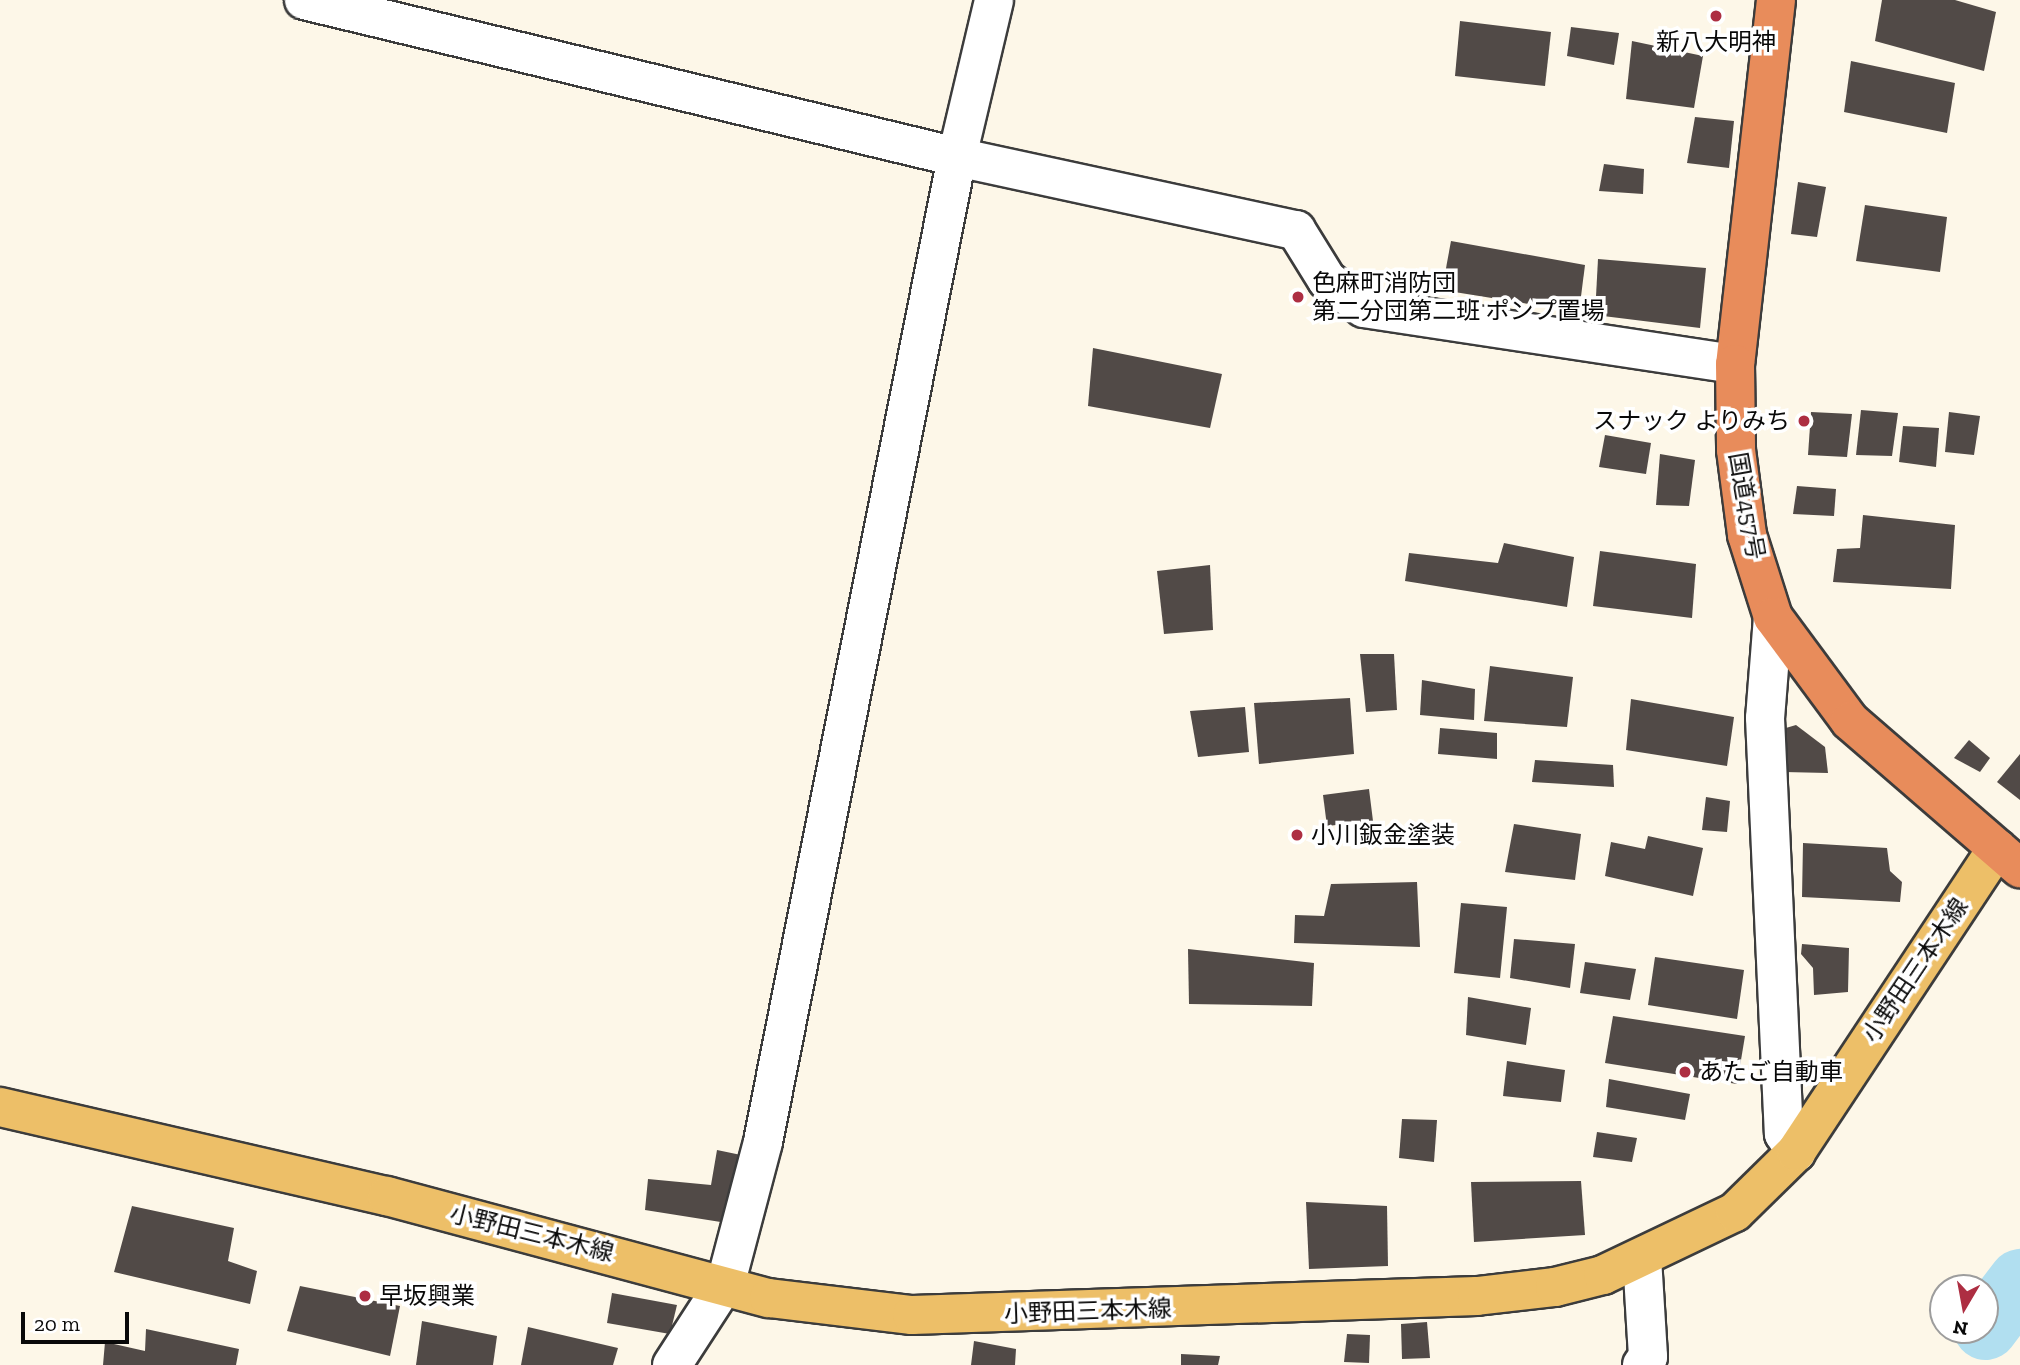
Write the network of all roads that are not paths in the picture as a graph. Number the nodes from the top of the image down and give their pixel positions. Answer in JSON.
{"nodes":[{"id":1,"x":304,"y":0,"type":"edge"},
{"id":2,"x":994,"y":0,"type":"edge"},
{"id":3,"x":1776,"y":0,"type":"edge"},
{"id":4,"x":957,"y":158,"type":"junction"},
{"id":5,"x":1735,"y":363,"type":"junction"},
{"id":6,"x":1773,"y":617,"type":"junction"},
{"id":7,"x":2008,"y":858,"type":"edge"},
{"id":8,"x":0,"y":1107,"type":"edge"},
{"id":9,"x":1796,"y":1152,"type":"junction"},
{"id":10,"x":1642,"y":1258,"type":"junction"},
{"id":11,"x":726,"y":1282,"type":"junction"},
{"id":12,"x":672,"y":1365,"type":"edge"},
{"id":13,"x":1642,"y":1365,"type":"edge"}],
"edges":[{"from":1,"to":4,"type":"street"},
{"from":2,"to":4,"type":"street"},
{"from":3,"to":5,"type":"highway","name":"国道457号"},
{"from":4,"to":5,"type":"street"},
{"from":4,"to":11,"type":"street"},
{"from":5,"to":6,"type":"highway","name":"国道457号"},
{"from":6,"to":7,"type":"highway","name":"国道457号"},
{"from":6,"to":9,"type":"street"},
{"from":7,"to":9,"type":"main road","name":"小野田三本木線"},
{"from":8,"to":11,"type":"main road","name":"小野田三本木線"},
{"from":9,"to":10,"type":"main road","name":"小野田三本木線"},
{"from":10,"to":11,"type":"main road","name":"小野田三本木線"},
{"from":10,"to":13,"type":"street"},
{"from":11,"to":12,"type":"street"}]}
